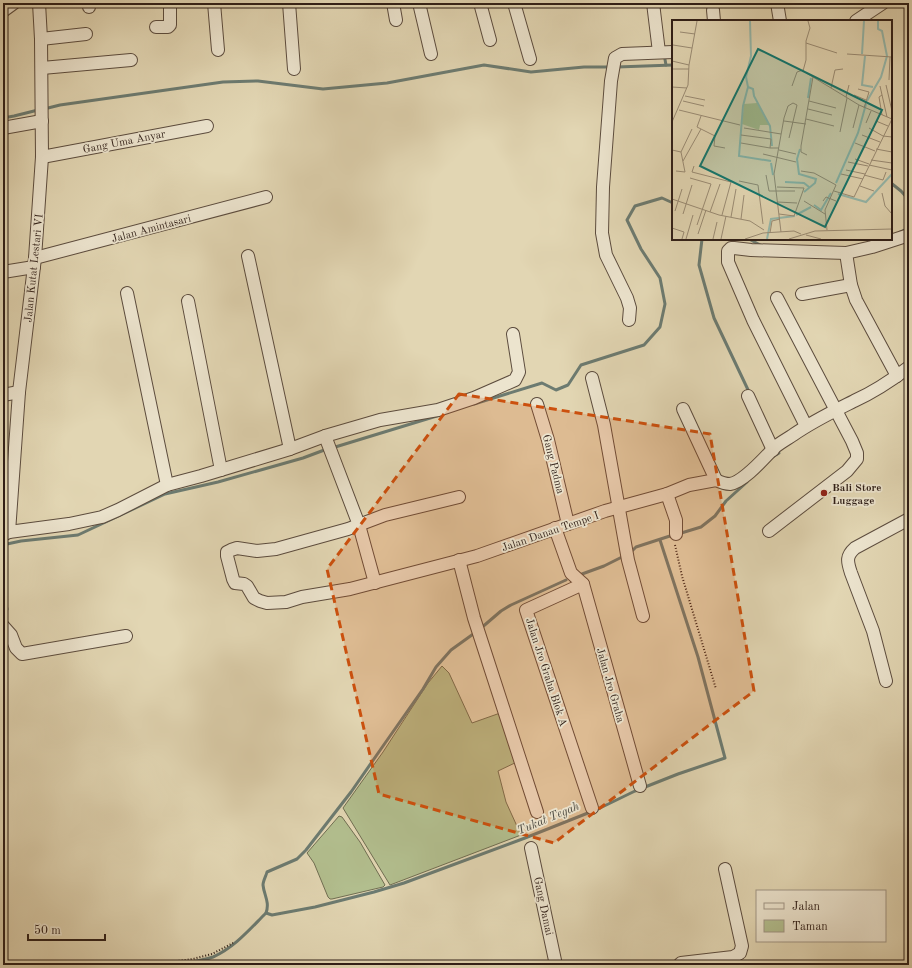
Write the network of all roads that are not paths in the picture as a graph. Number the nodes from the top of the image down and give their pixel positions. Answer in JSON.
{"nodes":[{"id":1,"x":14,"y":3,"type":"edge"},
{"id":2,"x":39,"y":3,"type":"edge"},
{"id":3,"x":170,"y":3,"type":"edge"},
{"id":4,"x":214,"y":3,"type":"edge"},
{"id":5,"x":289,"y":3,"type":"edge"},
{"id":6,"x":393,"y":3,"type":"edge"},
{"id":7,"x":419,"y":3,"type":"edge"},
{"id":8,"x":480,"y":3,"type":"edge"},
{"id":9,"x":514,"y":3,"type":"edge"},
{"id":10,"x":653,"y":3,"type":"edge"},
{"id":11,"x":777,"y":3,"type":"edge"},
{"id":12,"x":883,"y":3,"type":"edge"},
{"id":13,"x":3,"y":10,"type":"edge"},
{"id":14,"x":396,"y":20,"type":"dead end"},
{"id":15,"x":780,"y":20,"type":"edge"},
{"id":16,"x":858,"y":20,"type":"edge"},
{"id":17,"x":156,"y":28,"type":"dead end"},
{"id":18,"x":86,"y":34,"type":"dead end"},
{"id":19,"x":41,"y":39,"type":"junction"},
{"id":20,"x":490,"y":40,"type":"dead end"},
{"id":21,"x":218,"y":50,"type":"dead end"},
{"id":22,"x":666,"y":52,"type":"edge"},
{"id":23,"x":430,"y":54,"type":"dead end"},
{"id":24,"x":530,"y":59,"type":"dead end"},
{"id":25,"x":131,"y":60,"type":"dead end"},
{"id":26,"x":42,"y":68,"type":"junction"},
{"id":27,"x":294,"y":69,"type":"dead end"},
{"id":28,"x":42,"y":118,"type":"junction"},
{"id":29,"x":207,"y":126,"type":"dead end"},
{"id":30,"x":3,"y":128,"type":"edge"},
{"id":31,"x":42,"y":157,"type":"junction"},
{"id":32,"x":266,"y":197,"type":"dead end"},
{"id":33,"x":909,"y":235,"type":"edge"},
{"id":34,"x":846,"y":253,"type":"junction"},
{"id":35,"x":248,"y":256,"type":"dead end"},
{"id":36,"x":34,"y":262,"type":"junction"},
{"id":37,"x":3,"y":272,"type":"edge"},
{"id":38,"x":850,"y":285,"type":"junction"},
{"id":39,"x":127,"y":293,"type":"dead end"},
{"id":40,"x":802,"y":294,"type":"dead end"},
{"id":41,"x":777,"y":298,"type":"dead end"},
{"id":42,"x":188,"y":301,"type":"dead end"},
{"id":43,"x":629,"y":320,"type":"dead end"},
{"id":44,"x":513,"y":334,"type":"dead end"},
{"id":45,"x":909,"y":368,"type":"edge"},
{"id":46,"x":897,"y":376,"type":"junction"},
{"id":47,"x":592,"y":378,"type":"dead end"},
{"id":48,"x":19,"y":392,"type":"junction"},
{"id":49,"x":3,"y":395,"type":"edge"},
{"id":50,"x":748,"y":396,"type":"dead end"},
{"id":51,"x":537,"y":404,"type":"dead end"},
{"id":52,"x":683,"y":409,"type":"dead end"},
{"id":53,"x":836,"y":409,"type":"junction"},
{"id":54,"x":806,"y":426,"type":"junction"},
{"id":55,"x":326,"y":439,"type":"junction"},
{"id":56,"x":290,"y":449,"type":"junction"},
{"id":57,"x":773,"y":450,"type":"junction"},
{"id":58,"x":221,"y":470,"type":"junction"},
{"id":59,"x":716,"y":480,"type":"junction"},
{"id":60,"x":167,"y":485,"type":"junction"},
{"id":61,"x":667,"y":494,"type":"junction"},
{"id":62,"x":459,"y":497,"type":"dead end"},
{"id":63,"x":619,"y":507,"type":"junction"},
{"id":64,"x":909,"y":519,"type":"edge"},
{"id":65,"x":568,"y":524,"type":"junction"},
{"id":66,"x":359,"y":525,"type":"junction"},
{"id":67,"x":555,"y":528,"type":"junction"},
{"id":68,"x":768,"y":531,"type":"dead end"},
{"id":69,"x":6,"y":533,"type":"edge"},
{"id":70,"x":676,"y":534,"type":"dead end"},
{"id":71,"x":459,"y":560,"type":"junction"},
{"id":72,"x":375,"y":583,"type":"junction"},
{"id":73,"x":583,"y":584,"type":"junction"},
{"id":74,"x":642,"y":616,"type":"dead end"},
{"id":75,"x":6,"y":629,"type":"edge"},
{"id":76,"x":126,"y":636,"type":"dead end"},
{"id":77,"x":886,"y":681,"type":"dead end"},
{"id":78,"x":640,"y":786,"type":"dead end"},
{"id":79,"x":592,"y":808,"type":"dead end"},
{"id":80,"x":537,"y":812,"type":"dead end"},
{"id":81,"x":532,"y":848,"type":"dead end"},
{"id":82,"x":725,"y":869,"type":"dead end"},
{"id":83,"x":556,"y":965,"type":"edge"},
{"id":84,"x":679,"y":965,"type":"edge"}],
"edges":[{"from":1,"to":13,"type":"street"},
{"from":2,"to":19,"type":"street","name":"Jalan Kutat Lestari VI"},
{"from":3,"to":17,"type":"street"},
{"from":4,"to":21,"type":"street"},
{"from":5,"to":27,"type":"street"},
{"from":6,"to":14,"type":"street"},
{"from":7,"to":23,"type":"street"},
{"from":8,"to":20,"type":"street"},
{"from":9,"to":24,"type":"street"},
{"from":10,"to":22,"type":"street"},
{"from":11,"to":15,"type":"street"},
{"from":12,"to":16,"type":"street"},
{"from":18,"to":19,"type":"street"},
{"from":19,"to":26,"type":"street","name":"Jalan Kutat Lestari VI"},
{"from":22,"to":43,"type":"street"},
{"from":25,"to":26,"type":"street"},
{"from":26,"to":28,"type":"street","name":"Jalan Kutat Lestari VI"},
{"from":28,"to":30,"type":"street"},
{"from":28,"to":31,"type":"street","name":"Jalan Kutat Lestari VI"},
{"from":29,"to":31,"type":"street","name":"Gang Uma Anyar"},
{"from":31,"to":36,"type":"street","name":"Jalan Kutat Lestari VI"},
{"from":32,"to":36,"type":"street","name":"Jalan Amintasari"},
{"from":33,"to":34,"type":"street"},
{"from":34,"to":38,"type":"street"},
{"from":34,"to":54,"type":"street"},
{"from":35,"to":56,"type":"street"},
{"from":36,"to":37,"type":"street","name":"Jalan Amintasari"},
{"from":36,"to":48,"type":"street","name":"Jalan Kutat Lestari VI"},
{"from":38,"to":40,"type":"street"},
{"from":38,"to":46,"type":"street"},
{"from":39,"to":60,"type":"street"},
{"from":41,"to":53,"type":"street"},
{"from":42,"to":58,"type":"street"},
{"from":44,"to":55,"type":"street"},
{"from":45,"to":46,"type":"street","name":"Jalan Danau Tempe I"},
{"from":46,"to":53,"type":"street","name":"Jalan Danau Tempe I"},
{"from":47,"to":63,"type":"street"},
{"from":48,"to":49,"type":"street"},
{"from":48,"to":69,"type":"street","name":"Jalan Kutat Lestari VI"},
{"from":50,"to":57,"type":"street"},
{"from":51,"to":65,"type":"street","name":"Gang Padma"},
{"from":52,"to":59,"type":"street"},
{"from":53,"to":54,"type":"street","name":"Jalan Danau Tempe I"},
{"from":53,"to":68,"type":"street"},
{"from":54,"to":57,"type":"street","name":"Jalan Danau Tempe I"},
{"from":55,"to":56,"type":"street"},
{"from":55,"to":66,"type":"street"},
{"from":56,"to":58,"type":"street"},
{"from":57,"to":59,"type":"street","name":"Jalan Danau Tempe I"},
{"from":58,"to":60,"type":"street"},
{"from":59,"to":61,"type":"street","name":"Jalan Danau Tempe I"},
{"from":60,"to":69,"type":"street"},
{"from":61,"to":63,"type":"street","name":"Jalan Danau Tempe I"},
{"from":61,"to":70,"type":"street"},
{"from":62,"to":66,"type":"street"},
{"from":63,"to":65,"type":"street","name":"Jalan Danau Tempe I"},
{"from":63,"to":74,"type":"street"},
{"from":64,"to":77,"type":"street"},
{"from":65,"to":67,"type":"street","name":"Jalan Danau Tempe I"},
{"from":66,"to":72,"type":"street"},
{"from":66,"to":72,"type":"street","name":"Jalan Danau Tempe I"},
{"from":67,"to":71,"type":"street","name":"Jalan Danau Tempe I"},
{"from":67,"to":73,"type":"street"},
{"from":71,"to":72,"type":"street","name":"Jalan Danau Tempe I"},
{"from":71,"to":80,"type":"street"},
{"from":73,"to":78,"type":"street","name":"Jalan Jro Graha"},
{"from":73,"to":79,"type":"street","name":"Jalan Jro Graha Blok A"},
{"from":75,"to":76,"type":"street"},
{"from":81,"to":83,"type":"street","name":"Gang Damai"},
{"from":82,"to":84,"type":"street"}]}
